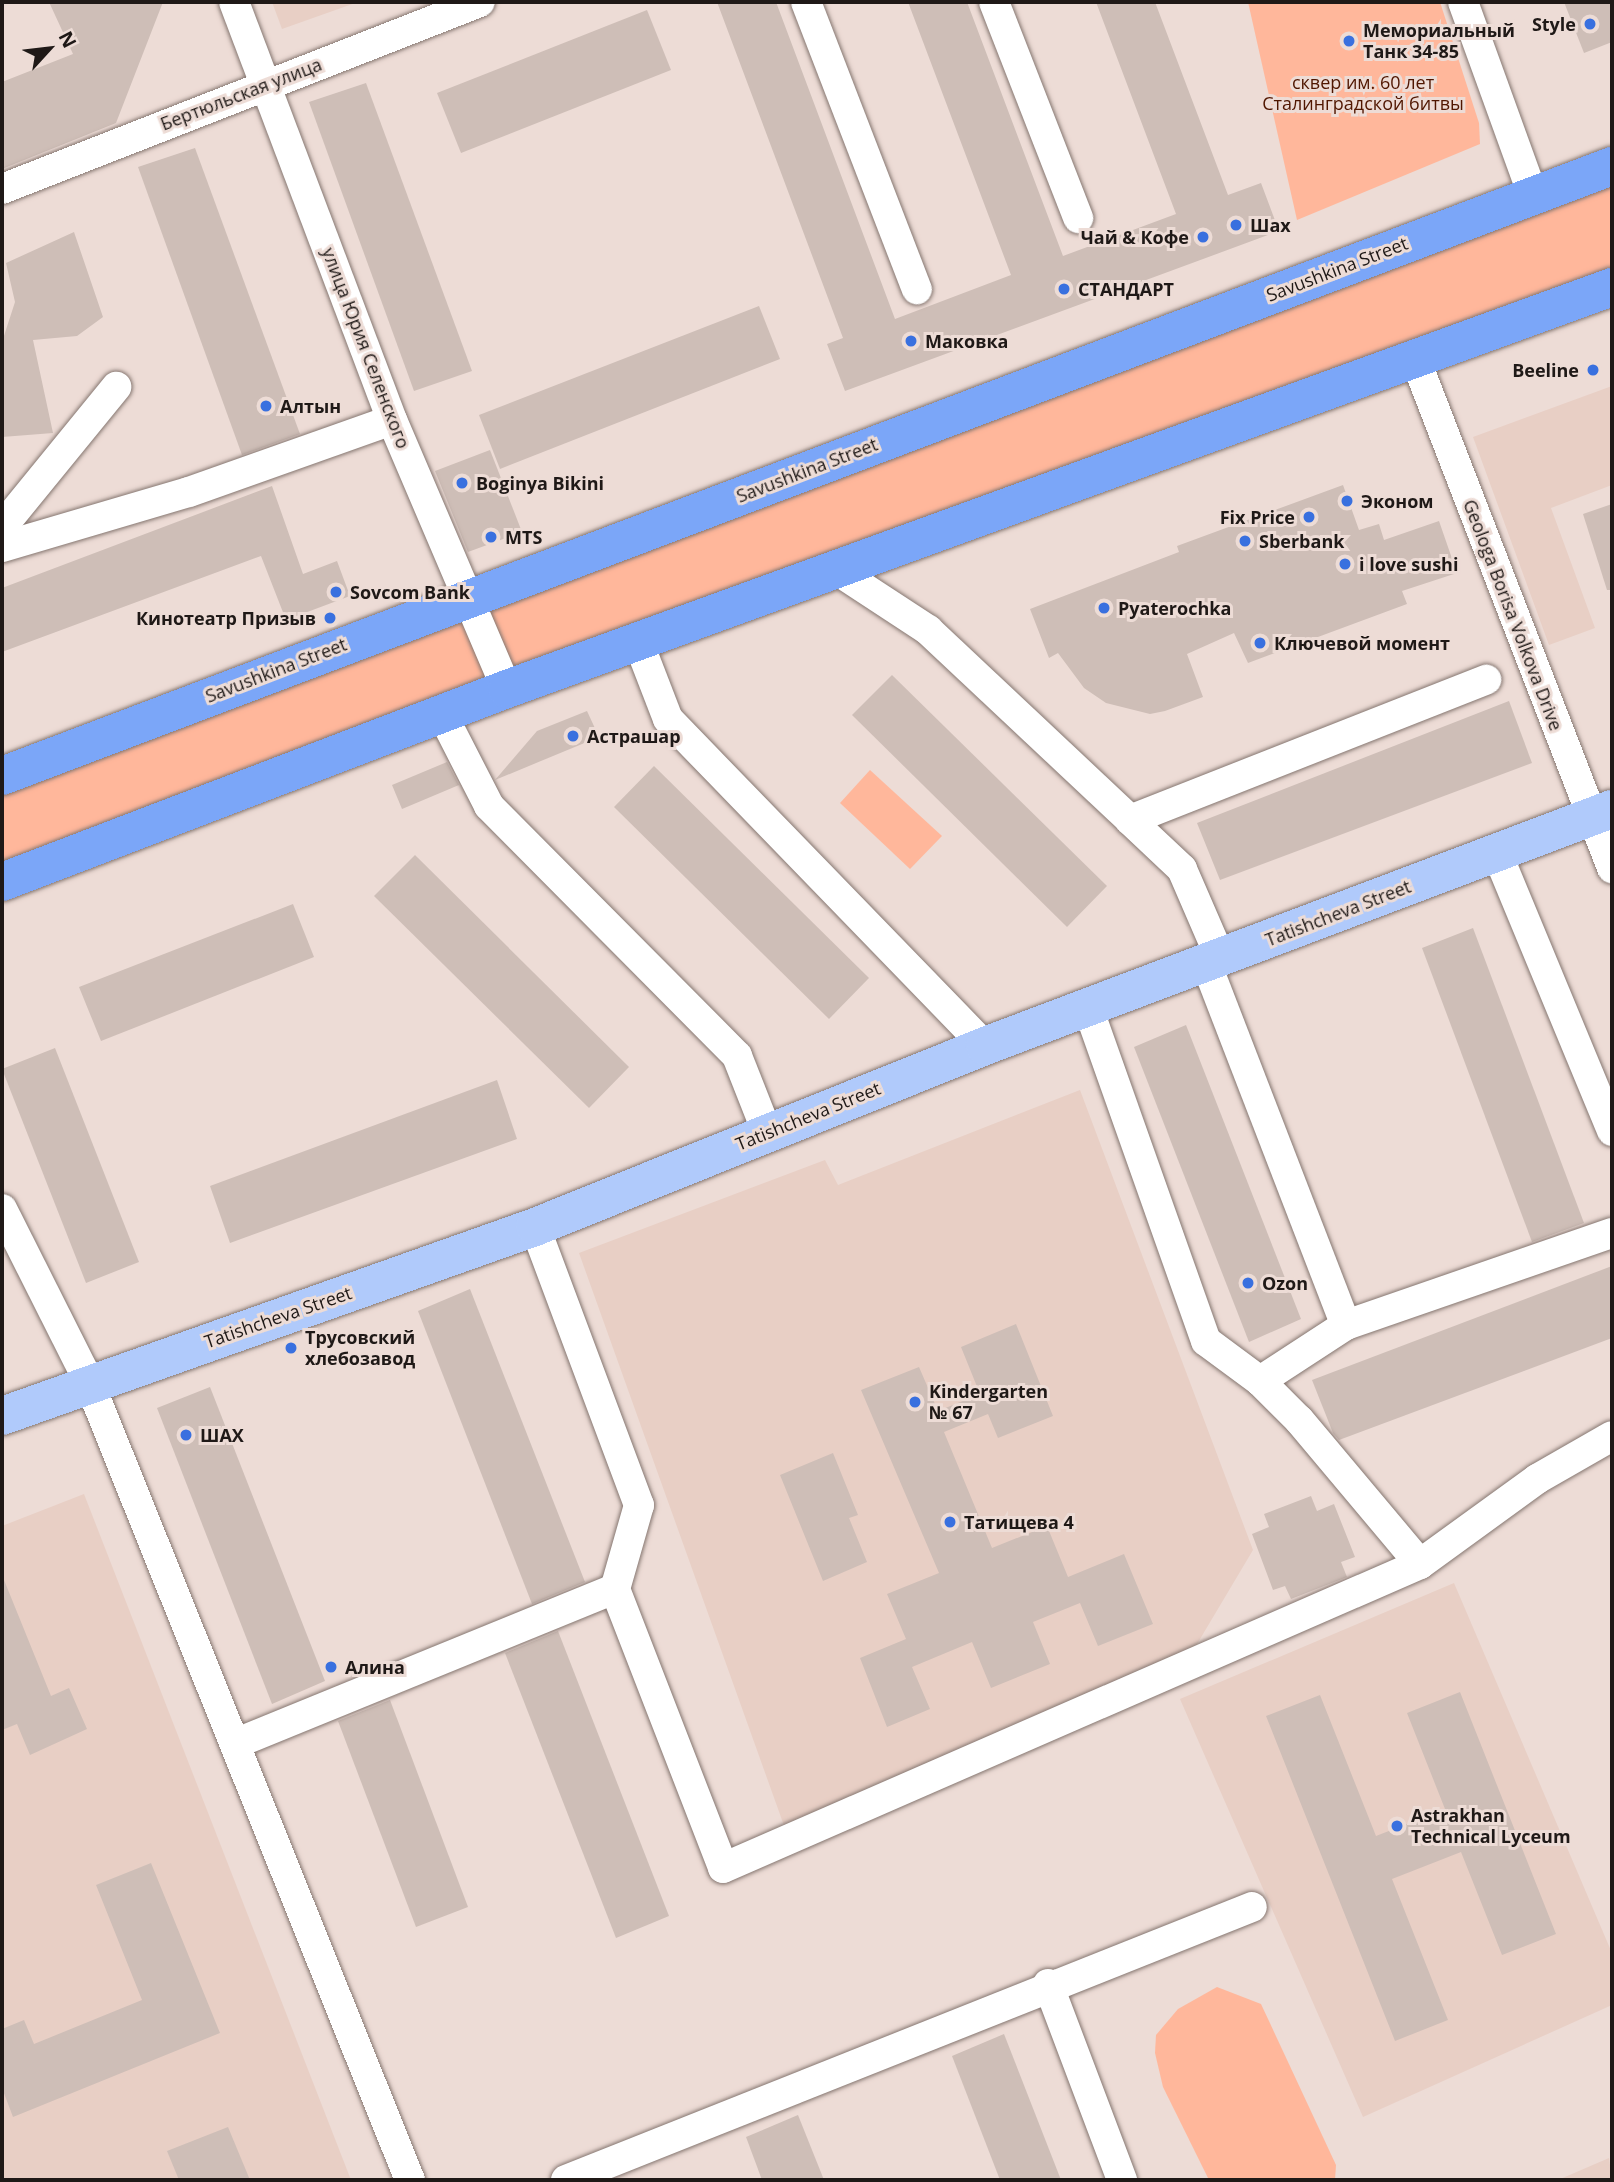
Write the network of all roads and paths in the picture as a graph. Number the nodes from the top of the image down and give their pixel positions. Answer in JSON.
{"nodes":[{"id":1,"x":234,"y":2,"type":"edge"},
{"id":2,"x":480,"y":2,"type":"edge"},
{"id":3,"x":806,"y":2,"type":"edge"},
{"id":4,"x":994,"y":2,"type":"edge"},
{"id":5,"x":1463,"y":2,"type":"edge"},
{"id":6,"x":265,"y":84,"type":"junction"},
{"id":7,"x":1612,"y":166,"type":"edge"},
{"id":8,"x":2,"y":188,"type":"edge"},
{"id":9,"x":1533,"y":195,"type":"junction"},
{"id":10,"x":1078,"y":218,"type":"dead end"},
{"id":11,"x":1612,"y":287,"type":"edge"},
{"id":12,"x":917,"y":289,"type":"dead end"},
{"id":13,"x":1416,"y":361,"type":"junction"},
{"id":14,"x":116,"y":387,"type":"dead end"},
{"id":15,"x":392,"y":420,"type":"junction"},
{"id":16,"x":2,"y":527,"type":"edge"},
{"id":17,"x":2,"y":547,"type":"edge"},
{"id":18,"x":838,"y":572,"type":"junction"},
{"id":19,"x":467,"y":596,"type":"junction"},
{"id":20,"x":639,"y":644,"type":"junction"},
{"id":21,"x":1486,"y":680,"type":"dead end"},
{"id":22,"x":507,"y":690,"type":"junction"},
{"id":23,"x":442,"y":714,"type":"junction"},
{"id":24,"x":2,"y":776,"type":"edge"},
{"id":25,"x":1602,"y":813,"type":"edge"},
{"id":26,"x":1130,"y":820,"type":"junction"},
{"id":27,"x":1497,"y":853,"type":"junction"},
{"id":28,"x":1612,"y":868,"type":"edge"},
{"id":29,"x":2,"y":882,"type":"edge"},
{"id":30,"x":1213,"y":960,"type":"junction"},
{"id":31,"x":1088,"y":1007,"type":"junction"},
{"id":32,"x":985,"y":1046,"type":"junction"},
{"id":33,"x":1612,"y":1131,"type":"edge"},
{"id":34,"x":767,"y":1132,"type":"junction"},
{"id":35,"x":2,"y":1209,"type":"edge"},
{"id":36,"x":536,"y":1227,"type":"junction"},
{"id":37,"x":1612,"y":1233,"type":"edge"},
{"id":38,"x":1346,"y":1325,"type":"junction"},
{"id":39,"x":1260,"y":1381,"type":"junction"},
{"id":40,"x":89,"y":1382,"type":"junction"},
{"id":41,"x":2,"y":1416,"type":"edge"},
{"id":42,"x":1612,"y":1436,"type":"edge"},
{"id":43,"x":1420,"y":1564,"type":"junction"},
{"id":44,"x":615,"y":1589,"type":"junction"},
{"id":45,"x":237,"y":1744,"type":"junction"},
{"id":46,"x":1252,"y":1907,"type":"dead end"},
{"id":47,"x":1048,"y":1984,"type":"junction"},
{"id":48,"x":410,"y":2180,"type":"edge"},
{"id":49,"x":566,"y":2180,"type":"edge"},
{"id":50,"x":1122,"y":2180,"type":"edge"}],
"edges":[{"from":1,"to":6,"type":"street","name":"улица Юрия Селенского"},
{"from":2,"to":6,"type":"street","name":"Бертюльская улица"},
{"from":3,"to":12,"type":"street"},
{"from":4,"to":10,"type":"street"},
{"from":5,"to":9,"type":"street"},
{"from":6,"to":8,"type":"street","name":"Бертюльская улица"},
{"from":6,"to":15,"type":"street","name":"улица Юрия Селенского"},
{"from":7,"to":9,"type":"highway","name":"Savushkina Street"},
{"from":9,"to":19,"type":"highway","name":"Savushkina Street"},
{"from":11,"to":13,"type":"highway"},
{"from":13,"to":18,"type":"highway"},
{"from":13,"to":25,"type":"street","name":"Geologa Borisa Volkova Drive"},
{"from":14,"to":16,"type":"street"},
{"from":15,"to":17,"type":"street"},
{"from":15,"to":19,"type":"street","name":"улица Юрия Селенского"},
{"from":18,"to":20,"type":"highway"},
{"from":18,"to":26,"type":"street"},
{"from":19,"to":22,"type":"street","name":"улица Юрия Селенского"},
{"from":19,"to":24,"type":"highway","name":"Savushkina Street"},
{"from":20,"to":22,"type":"highway"},
{"from":20,"to":32,"type":"street"},
{"from":21,"to":26,"type":"street"},
{"from":22,"to":23,"type":"highway"},
{"from":23,"to":29,"type":"highway"},
{"from":23,"to":34,"type":"street"},
{"from":25,"to":27,"type":"main road","name":"Tatishcheva Street"},
{"from":25,"to":28,"type":"street","name":"Geologa Borisa Volkova Drive"},
{"from":26,"to":30,"type":"street"},
{"from":27,"to":30,"type":"main road","name":"Tatishcheva Street"},
{"from":27,"to":33,"type":"street"},
{"from":30,"to":31,"type":"main road","name":"Tatishcheva Street"},
{"from":30,"to":38,"type":"street"},
{"from":31,"to":32,"type":"main road","name":"Tatishcheva Street"},
{"from":31,"to":39,"type":"street"},
{"from":32,"to":34,"type":"main road","name":"Tatishcheva Street"},
{"from":34,"to":36,"type":"main road","name":"Tatishcheva Street"},
{"from":35,"to":40,"type":"street"},
{"from":36,"to":40,"type":"main road","name":"Tatishcheva Street"},
{"from":36,"to":44,"type":"street"},
{"from":37,"to":38,"type":"street"},
{"from":38,"to":39,"type":"street"},
{"from":39,"to":43,"type":"street"},
{"from":40,"to":41,"type":"main road","name":"Tatishcheva Street"},
{"from":40,"to":45,"type":"street"},
{"from":42,"to":43,"type":"street"},
{"from":43,"to":44,"type":"street"},
{"from":44,"to":45,"type":"street"},
{"from":45,"to":48,"type":"street"},
{"from":46,"to":47,"type":"street"},
{"from":47,"to":49,"type":"street"},
{"from":47,"to":50,"type":"street"}]}
